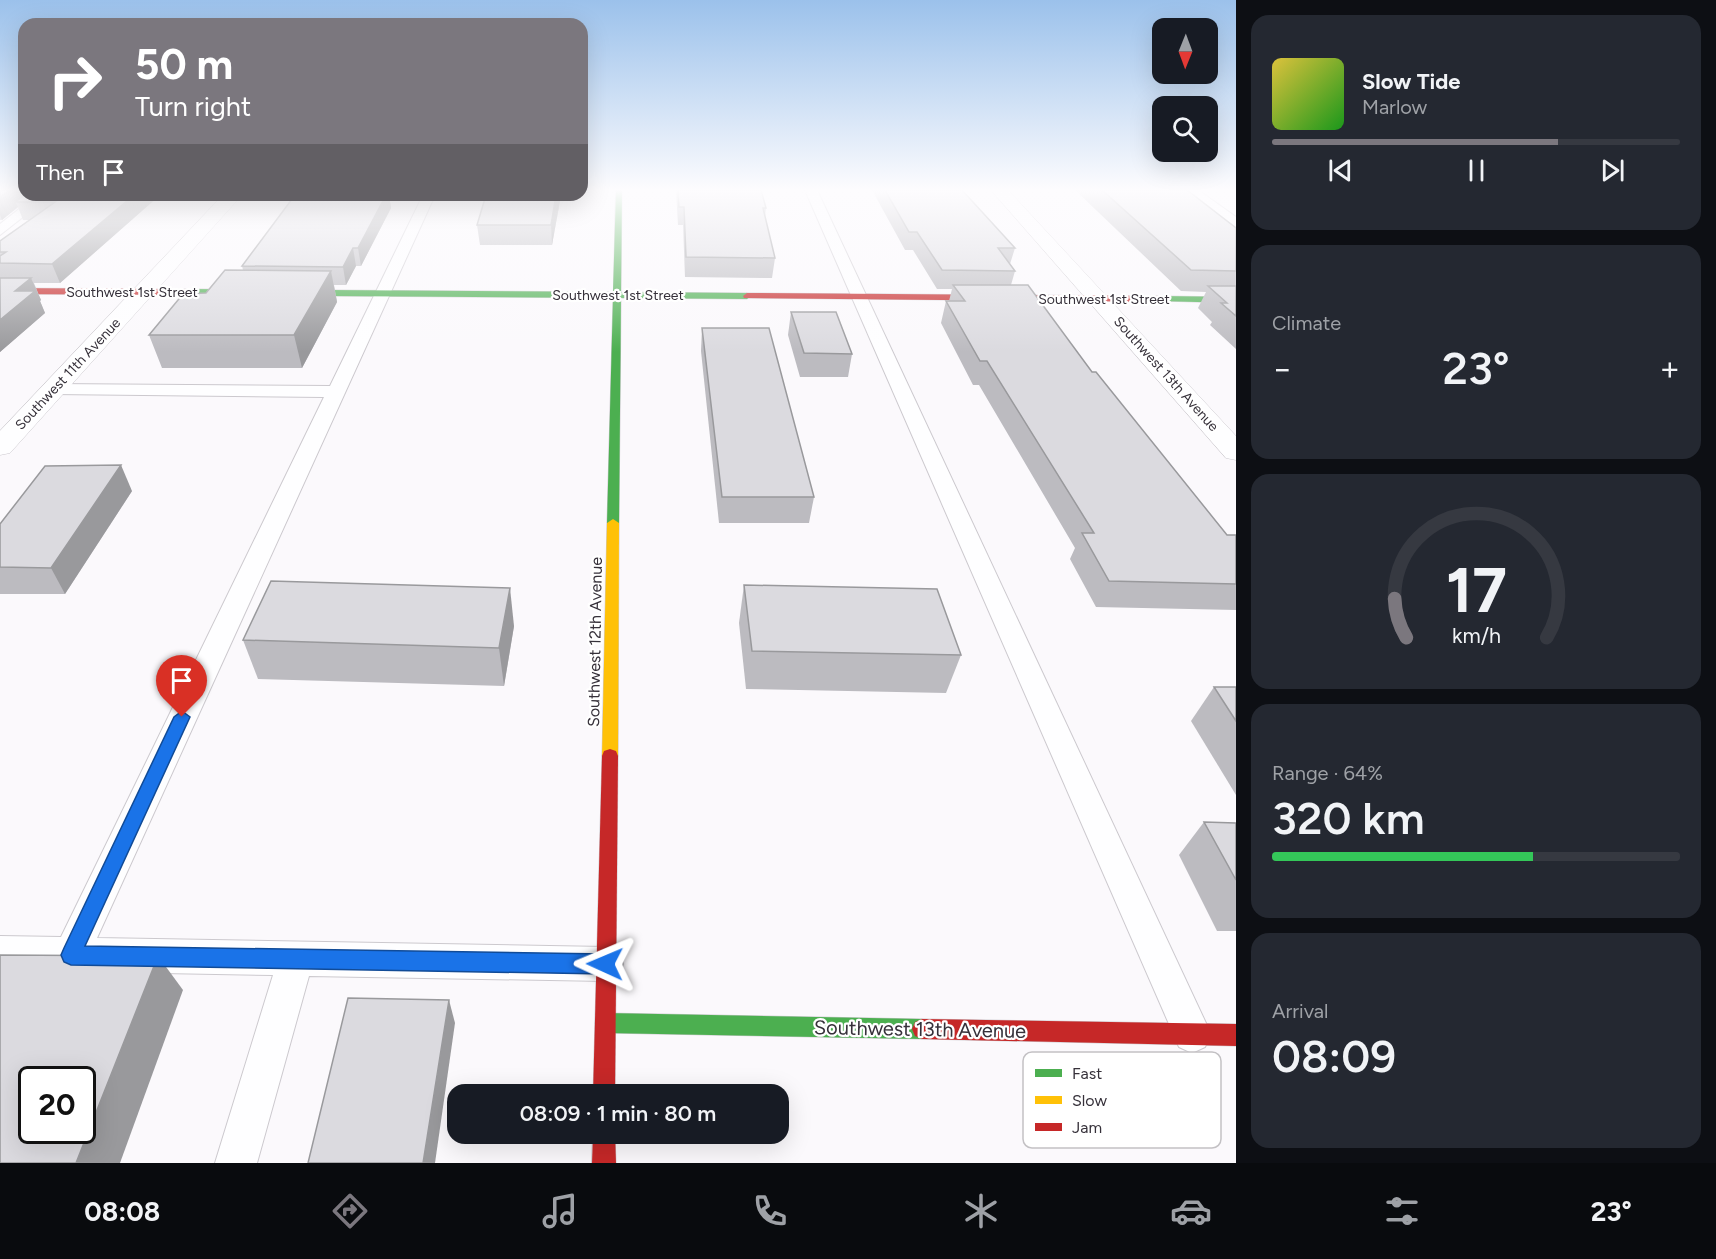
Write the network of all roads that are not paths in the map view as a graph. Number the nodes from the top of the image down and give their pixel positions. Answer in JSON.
{"nodes":[{"id":1,"x":187,"y":244,"type":"edge"},
{"id":2,"x":405,"y":244,"type":"edge"},
{"id":3,"x":618,"y":244,"type":"edge"},
{"id":4,"x":836,"y":244,"type":"edge"},
{"id":5,"x":1048,"y":244,"type":"edge"},
{"id":6,"x":244,"y":275,"type":"edge"},
{"id":7,"x":0,"y":291,"type":"edge"},
{"id":8,"x":143,"y":292,"type":"junction"},
{"id":9,"x":231,"y":293,"type":"junction"},
{"id":10,"x":381,"y":294,"type":"junction"},
{"id":11,"x":617,"y":296,"type":"junction"},
{"id":12,"x":860,"y":297,"type":"junction"},
{"id":13,"x":1098,"y":299,"type":"junction"},
{"id":14,"x":1236,"y":300,"type":"edge"},
{"id":15,"x":53,"y":389,"type":"junction"},
{"id":16,"x":335,"y":392,"type":"junction"},
{"id":17,"x":0,"y":447,"type":"edge"},
{"id":18,"x":1236,"y":452,"type":"edge"},
{"id":19,"x":0,"y":953,"type":"edge"},
{"id":20,"x":71,"y":955,"type":"junction"},
{"id":21,"x":296,"y":959,"type":"junction"},
{"id":22,"x":605,"y":964,"type":"junction"},
{"id":23,"x":604,"y":1023,"type":"junction"},
{"id":24,"x":1192,"y":1034,"type":"junction"},
{"id":25,"x":1236,"y":1035,"type":"edge"},
{"id":26,"x":604,"y":1084,"type":"edge"},
{"id":27,"x":604,"y":1144,"type":"edge"},
{"id":28,"x":236,"y":1163,"type":"edge"},
{"id":29,"x":604,"y":1163,"type":"edge"}],
"edges":[{"from":1,"to":8,"type":"street","name":"Southwest 11th Avenue"},
{"from":2,"to":10,"type":"lane"},
{"from":3,"to":11,"type":"street","name":"Southwest 12th Avenue"},
{"from":4,"to":12,"type":"lane"},
{"from":5,"to":13,"type":"street","name":"Southwest 13th Avenue"},
{"from":6,"to":9,"type":"lane"},
{"from":7,"to":8,"type":"street","name":"Southwest 1st Street"},
{"from":8,"to":9,"type":"street","name":"Southwest 1st Street"},
{"from":8,"to":15,"type":"street","name":"Southwest 11th Avenue"},
{"from":9,"to":10,"type":"street","name":"Southwest 1st Street"},
{"from":10,"to":11,"type":"street","name":"Southwest 1st Street"},
{"from":10,"to":16,"type":"lane"},
{"from":11,"to":12,"type":"street","name":"Southwest 1st Street"},
{"from":11,"to":22,"type":"street","name":"Southwest 12th Avenue"},
{"from":12,"to":13,"type":"street","name":"Southwest 1st Street"},
{"from":12,"to":24,"type":"lane"},
{"from":13,"to":14,"type":"street","name":"Southwest 1st Street"},
{"from":13,"to":18,"type":"street","name":"Southwest 13th Avenue"},
{"from":15,"to":16,"type":"lane"},
{"from":15,"to":17,"type":"street","name":"Southwest 11th Avenue"},
{"from":16,"to":20,"type":"lane"},
{"from":19,"to":20,"type":"lane"},
{"from":20,"to":21,"type":"lane"},
{"from":21,"to":22,"type":"lane"},
{"from":21,"to":28,"type":"lane"},
{"from":22,"to":23,"type":"street","name":"Southwest 12th Avenue"},
{"from":23,"to":24,"type":"street","name":"Southwest 13th Avenue"},
{"from":23,"to":26,"type":"street","name":"Southwest 12th Avenue"},
{"from":24,"to":25,"type":"street","name":"Southwest 13th Avenue"},
{"from":27,"to":29,"type":"street"}]}
